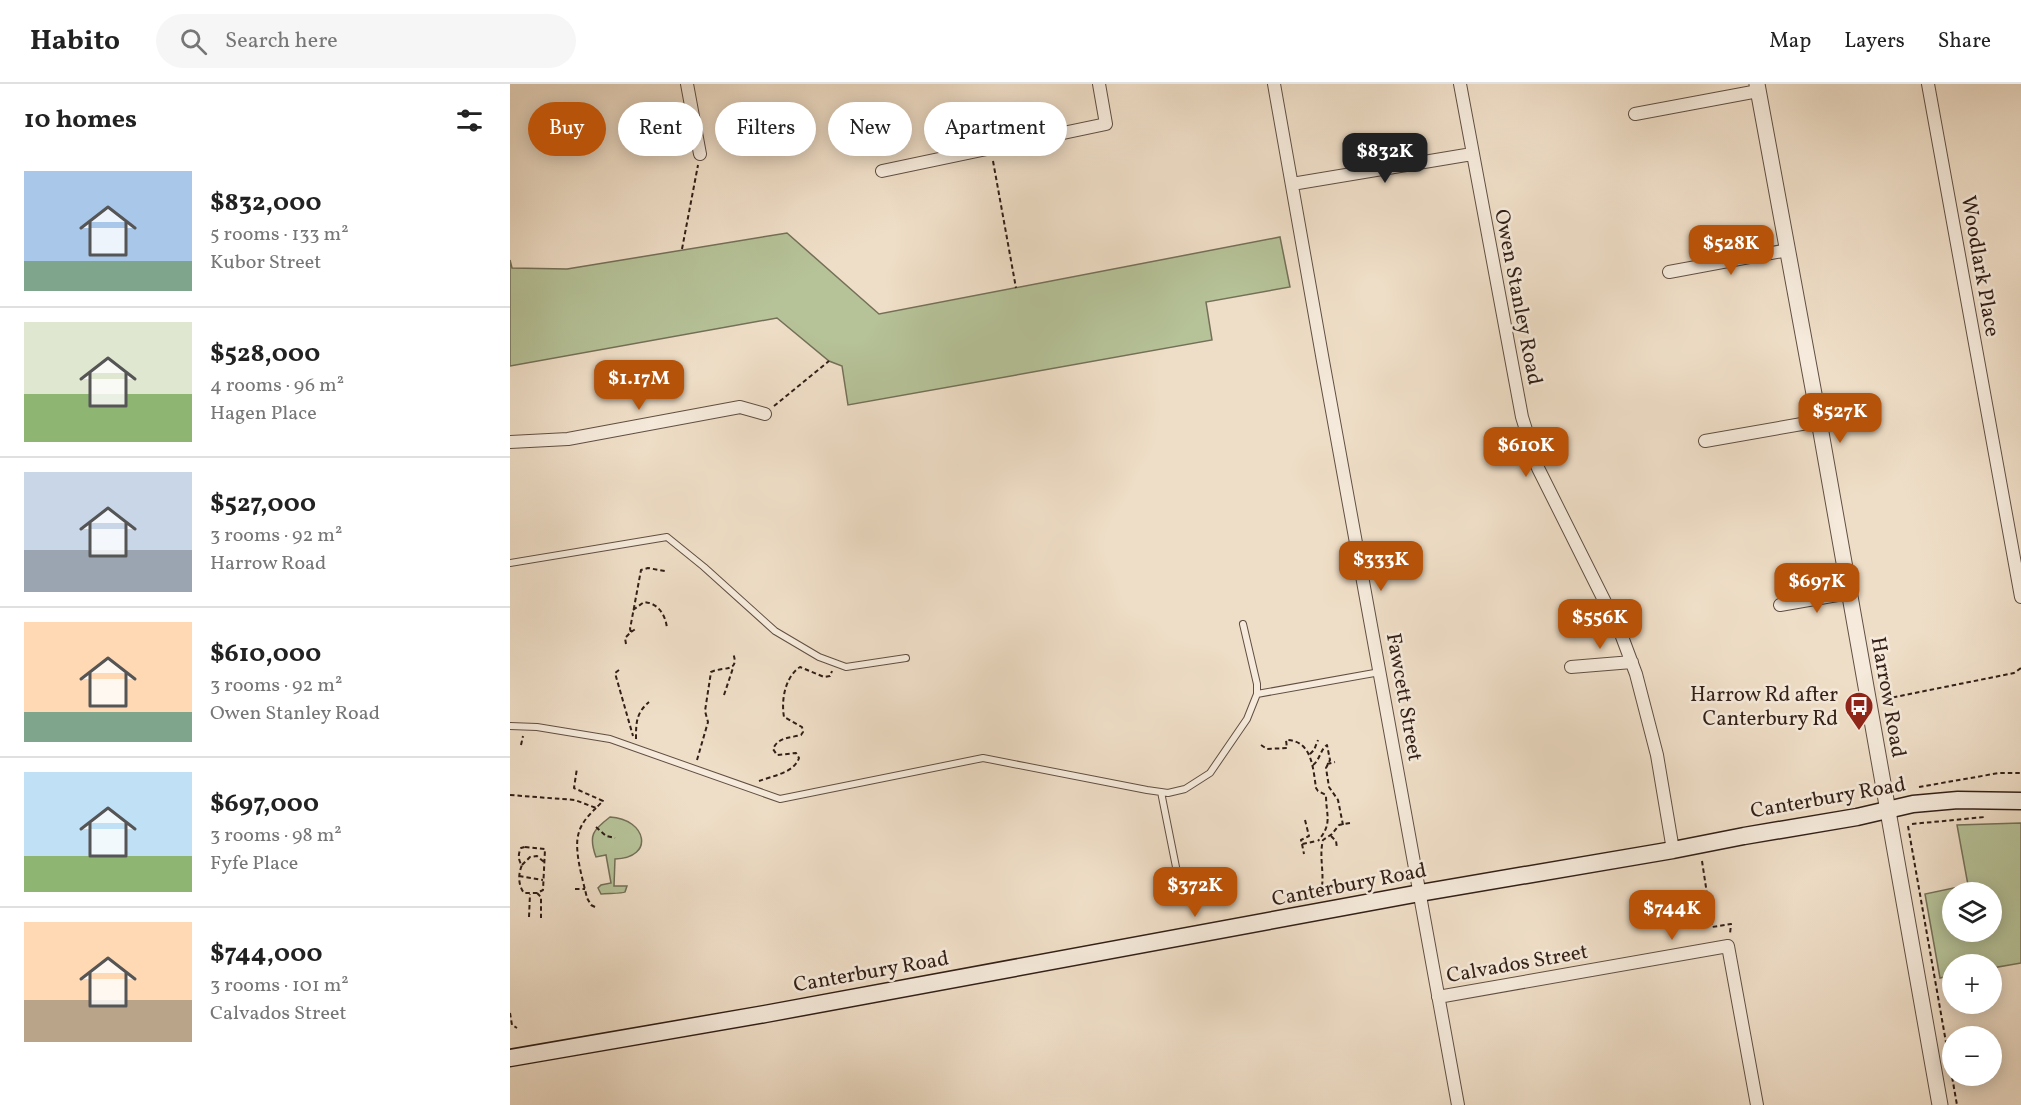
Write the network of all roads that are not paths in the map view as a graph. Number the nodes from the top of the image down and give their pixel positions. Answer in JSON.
{"nodes":[{"id":1,"x":687,"y":84,"type":"edge"},
{"id":2,"x":1099,"y":84,"type":"edge"},
{"id":3,"x":1274,"y":84,"type":"edge"},
{"id":4,"x":1460,"y":84,"type":"edge"},
{"id":5,"x":1928,"y":84,"type":"edge"},
{"id":6,"x":1757,"y":88,"type":"edge"},
{"id":7,"x":690,"y":102,"type":"edge"},
{"id":8,"x":1635,"y":114,"type":"dead end"},
{"id":9,"x":1472,"y":153,"type":"junction"},
{"id":10,"x":882,"y":171,"type":"dead end"},
{"id":11,"x":1292,"y":184,"type":"junction"},
{"id":12,"x":1788,"y":250,"type":"junction"},
{"id":13,"x":1668,"y":272,"type":"dead end"},
{"id":14,"x":765,"y":414,"type":"road end"},
{"id":15,"x":1819,"y":421,"type":"junction"},
{"id":16,"x":1705,"y":441,"type":"dead end"},
{"id":17,"x":510,"y":442,"type":"edge"},
{"id":18,"x":510,"y":563,"type":"edge"},
{"id":19,"x":1849,"y":593,"type":"junction"},
{"id":20,"x":2021,"y":597,"type":"edge"},
{"id":21,"x":1780,"y":605,"type":"dead end"},
{"id":22,"x":1243,"y":624,"type":"dead end"},
{"id":23,"x":906,"y":658,"type":"dead end"},
{"id":24,"x":1632,"y":663,"type":"junction"},
{"id":25,"x":1570,"y":667,"type":"dead end"},
{"id":26,"x":1380,"y":671,"type":"junction"},
{"id":27,"x":1257,"y":694,"type":"junction"},
{"id":28,"x":510,"y":726,"type":"edge"},
{"id":29,"x":1161,"y":792,"type":"junction"},
{"id":30,"x":2021,"y":801,"type":"edge"},
{"id":31,"x":1887,"y":810,"type":"junction"},
{"id":32,"x":1673,"y":850,"type":"junction"},
{"id":33,"x":1176,"y":867,"type":"dead end"},
{"id":34,"x":1420,"y":894,"type":"junction"},
{"id":35,"x":1438,"y":997,"type":"junction"},
{"id":36,"x":510,"y":1058,"type":"edge"},
{"id":37,"x":1458,"y":1105,"type":"edge"},
{"id":38,"x":1757,"y":1105,"type":"edge"},
{"id":39,"x":1940,"y":1105,"type":"edge"}],
"edges":[{"from":1,"to":7,"type":"street"},
{"from":2,"to":10,"type":"street"},
{"from":3,"to":11,"type":"street","name":"Fawcett Street"},
{"from":4,"to":9,"type":"street","name":"Owen Stanley Road"},
{"from":5,"to":20,"type":"street","name":"Woodlark Place"},
{"from":6,"to":8,"type":"street"},
{"from":6,"to":12,"type":"street","name":"Harrow Road"},
{"from":9,"to":11,"type":"street"},
{"from":9,"to":24,"type":"street","name":"Owen Stanley Road"},
{"from":11,"to":26,"type":"street","name":"Fawcett Street"},
{"from":12,"to":13,"type":"street"},
{"from":12,"to":15,"type":"street","name":"Harrow Road"},
{"from":14,"to":17,"type":"street"},
{"from":15,"to":16,"type":"street"},
{"from":15,"to":19,"type":"street","name":"Harrow Road"},
{"from":18,"to":23,"type":"lane"},
{"from":19,"to":21,"type":"street"},
{"from":19,"to":31,"type":"street","name":"Harrow Road"},
{"from":22,"to":27,"type":"lane"},
{"from":24,"to":25,"type":"street"},
{"from":24,"to":32,"type":"street","name":"Owen Stanley Road"},
{"from":26,"to":27,"type":"lane"},
{"from":26,"to":34,"type":"street","name":"Fawcett Street"},
{"from":27,"to":29,"type":"lane"},
{"from":28,"to":29,"type":"lane"},
{"from":29,"to":33,"type":"lane"},
{"from":30,"to":31,"type":"main road","name":"Canterbury Road"},
{"from":31,"to":32,"type":"main road","name":"Canterbury Road"},
{"from":31,"to":39,"type":"street","name":"Harrow Road"},
{"from":32,"to":34,"type":"main road","name":"Canterbury Road"},
{"from":34,"to":35,"type":"street","name":"Fawcett Street"},
{"from":34,"to":36,"type":"main road","name":"Canterbury Road"},
{"from":35,"to":37,"type":"street","name":"Fawcett Street"},
{"from":35,"to":38,"type":"street","name":"Calvados Street"}]}
